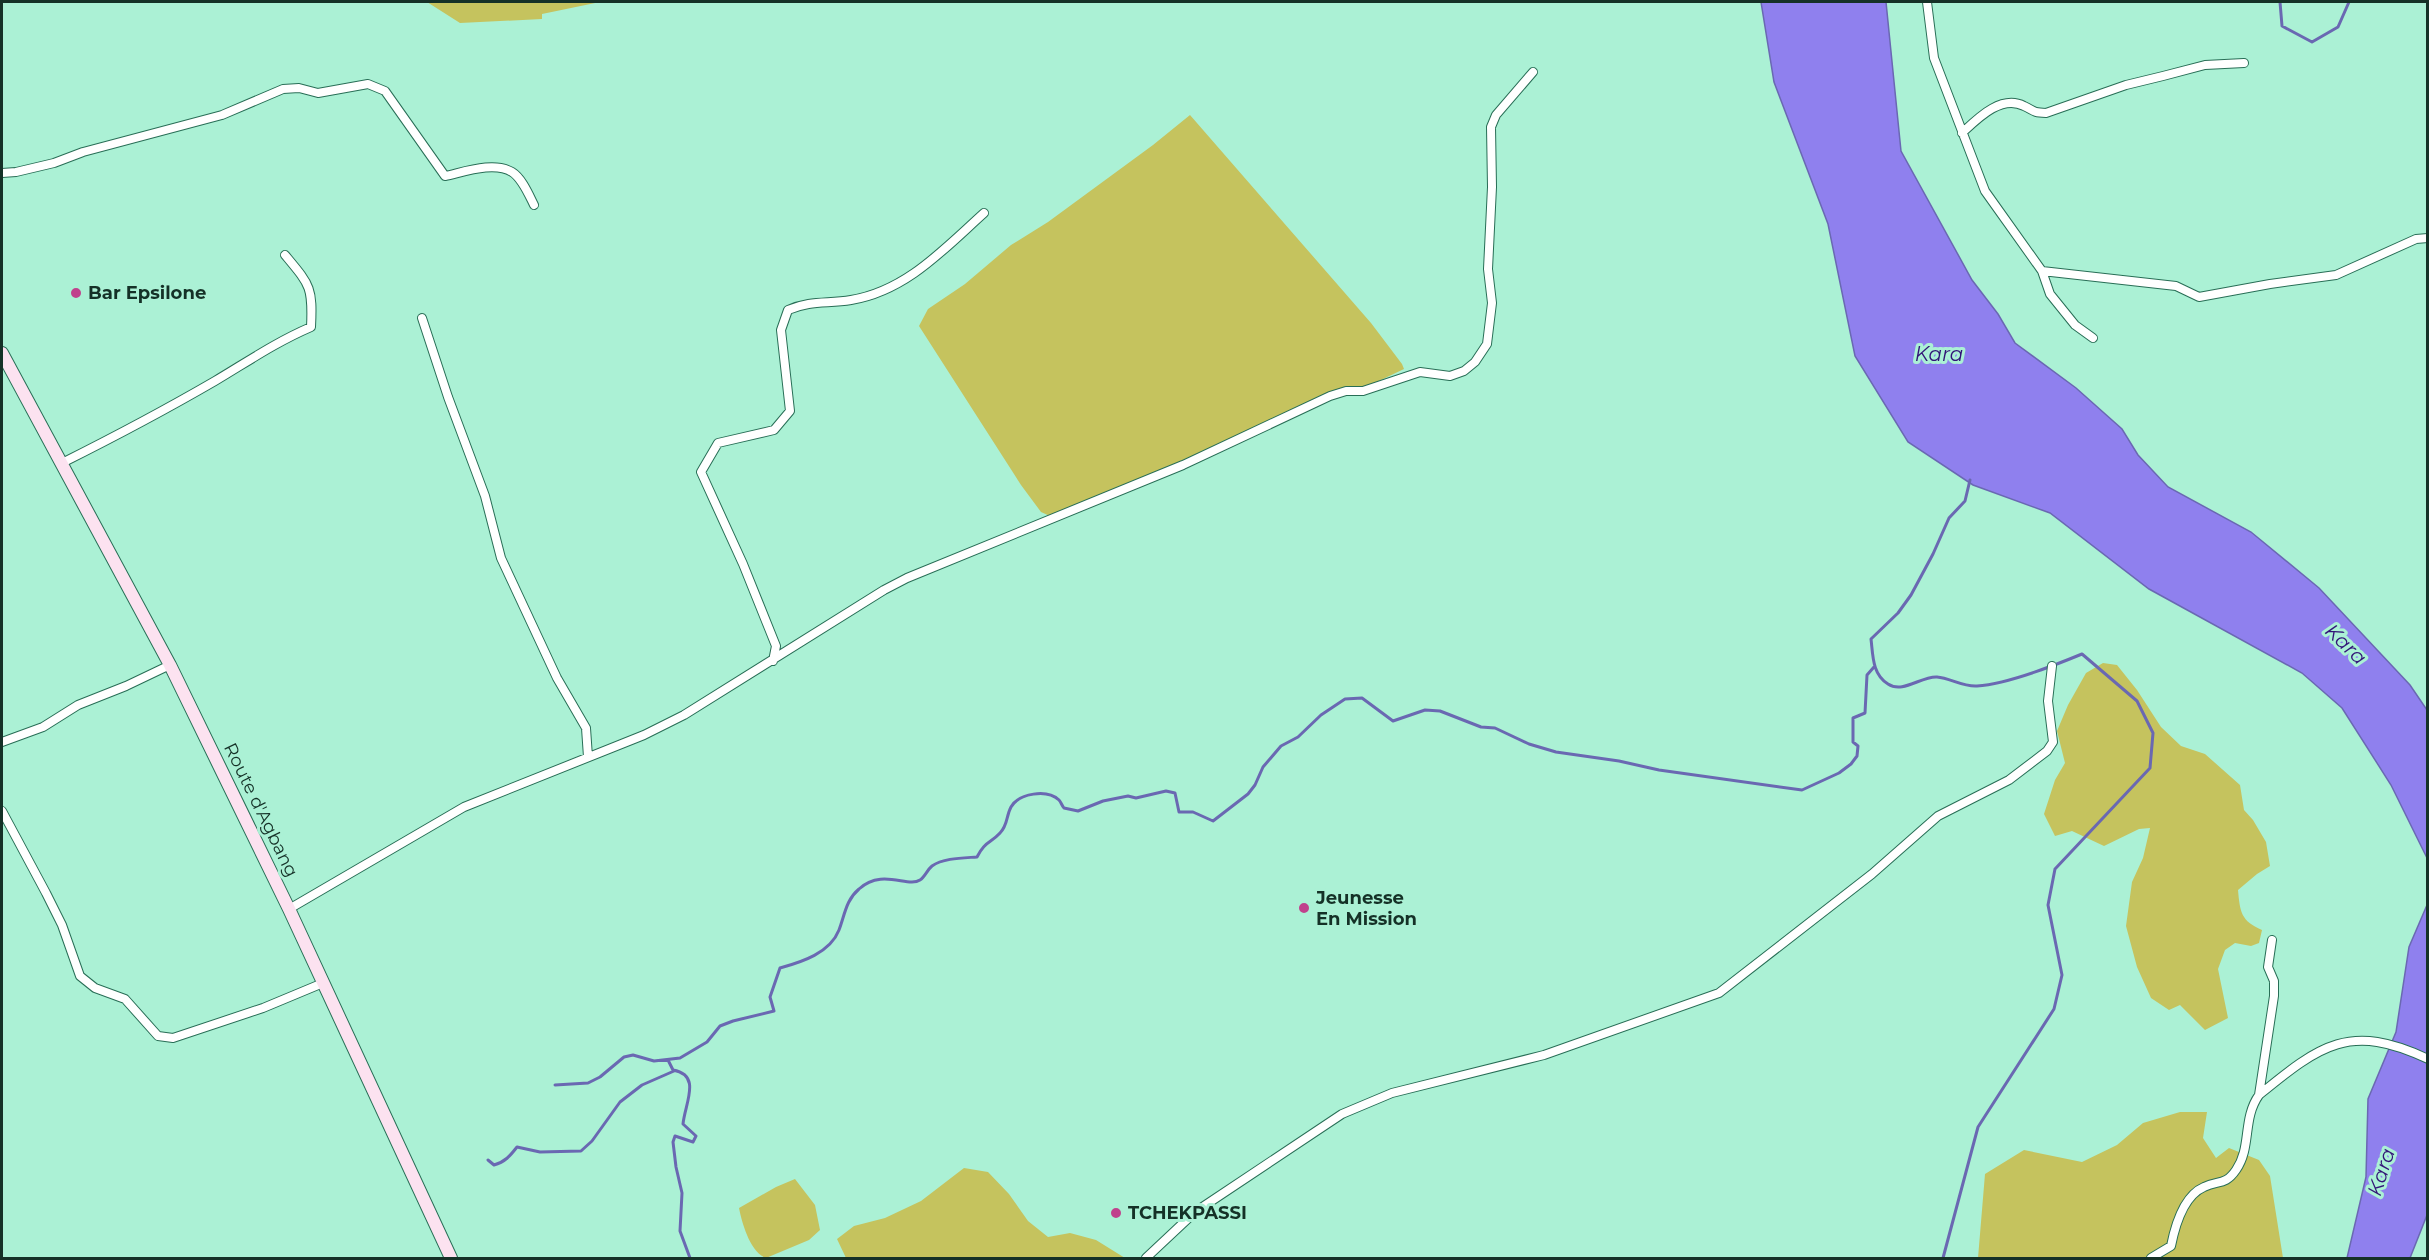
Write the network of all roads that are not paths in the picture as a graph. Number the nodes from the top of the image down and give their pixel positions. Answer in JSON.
{"nodes":[{"id":1,"x":1927,"y":2,"type":"edge"},
{"id":2,"x":2244,"y":63,"type":"dead end"},
{"id":3,"x":1533,"y":72,"type":"dead end"},
{"id":4,"x":1962,"y":133,"type":"junction"},
{"id":5,"x":2,"y":173,"type":"edge"},
{"id":6,"x":534,"y":205,"type":"dead end"},
{"id":7,"x":984,"y":213,"type":"dead end"},
{"id":8,"x":2427,"y":238,"type":"edge"},
{"id":9,"x":285,"y":255,"type":"dead end"},
{"id":10,"x":2042,"y":271,"type":"junction"},
{"id":11,"x":422,"y":318,"type":"dead end"},
{"id":12,"x":2093,"y":338,"type":"dead end"},
{"id":13,"x":2,"y":353,"type":"edge"},
{"id":14,"x":62,"y":462,"type":"junction"},
{"id":15,"x":773,"y":661,"type":"junction"},
{"id":16,"x":170,"y":665,"type":"junction"},
{"id":17,"x":2052,"y":666,"type":"dead end"},
{"id":18,"x":2,"y":742,"type":"edge"},
{"id":19,"x":588,"y":758,"type":"junction"},
{"id":20,"x":2,"y":811,"type":"edge"},
{"id":21,"x":289,"y":909,"type":"junction"},
{"id":22,"x":2272,"y":940,"type":"dead end"},
{"id":23,"x":323,"y":982,"type":"junction"},
{"id":24,"x":2427,"y":1059,"type":"edge"},
{"id":25,"x":2259,"y":1095,"type":"junction"},
{"id":26,"x":451,"y":1258,"type":"edge"},
{"id":27,"x":1146,"y":1258,"type":"edge"},
{"id":28,"x":2151,"y":1258,"type":"edge"}],
"edges":[{"from":1,"to":4,"type":"street"},
{"from":2,"to":4,"type":"street"},
{"from":3,"to":15,"type":"street"},
{"from":4,"to":10,"type":"street"},
{"from":5,"to":6,"type":"street"},
{"from":7,"to":15,"type":"street"},
{"from":8,"to":10,"type":"street"},
{"from":9,"to":14,"type":"street"},
{"from":10,"to":12,"type":"street"},
{"from":11,"to":19,"type":"street"},
{"from":13,"to":14,"type":"main road","name":"Route d'Agbang"},
{"from":14,"to":16,"type":"main road","name":"Route d'Agbang"},
{"from":15,"to":19,"type":"street"},
{"from":16,"to":18,"type":"street"},
{"from":16,"to":21,"type":"main road","name":"Route d'Agbang"},
{"from":17,"to":27,"type":"street"},
{"from":19,"to":21,"type":"street"},
{"from":20,"to":23,"type":"street"},
{"from":21,"to":23,"type":"main road","name":"Route d'Agbang"},
{"from":22,"to":25,"type":"street"},
{"from":23,"to":26,"type":"main road","name":"Route d'Agbang"},
{"from":24,"to":25,"type":"street"},
{"from":25,"to":28,"type":"street"}]}
